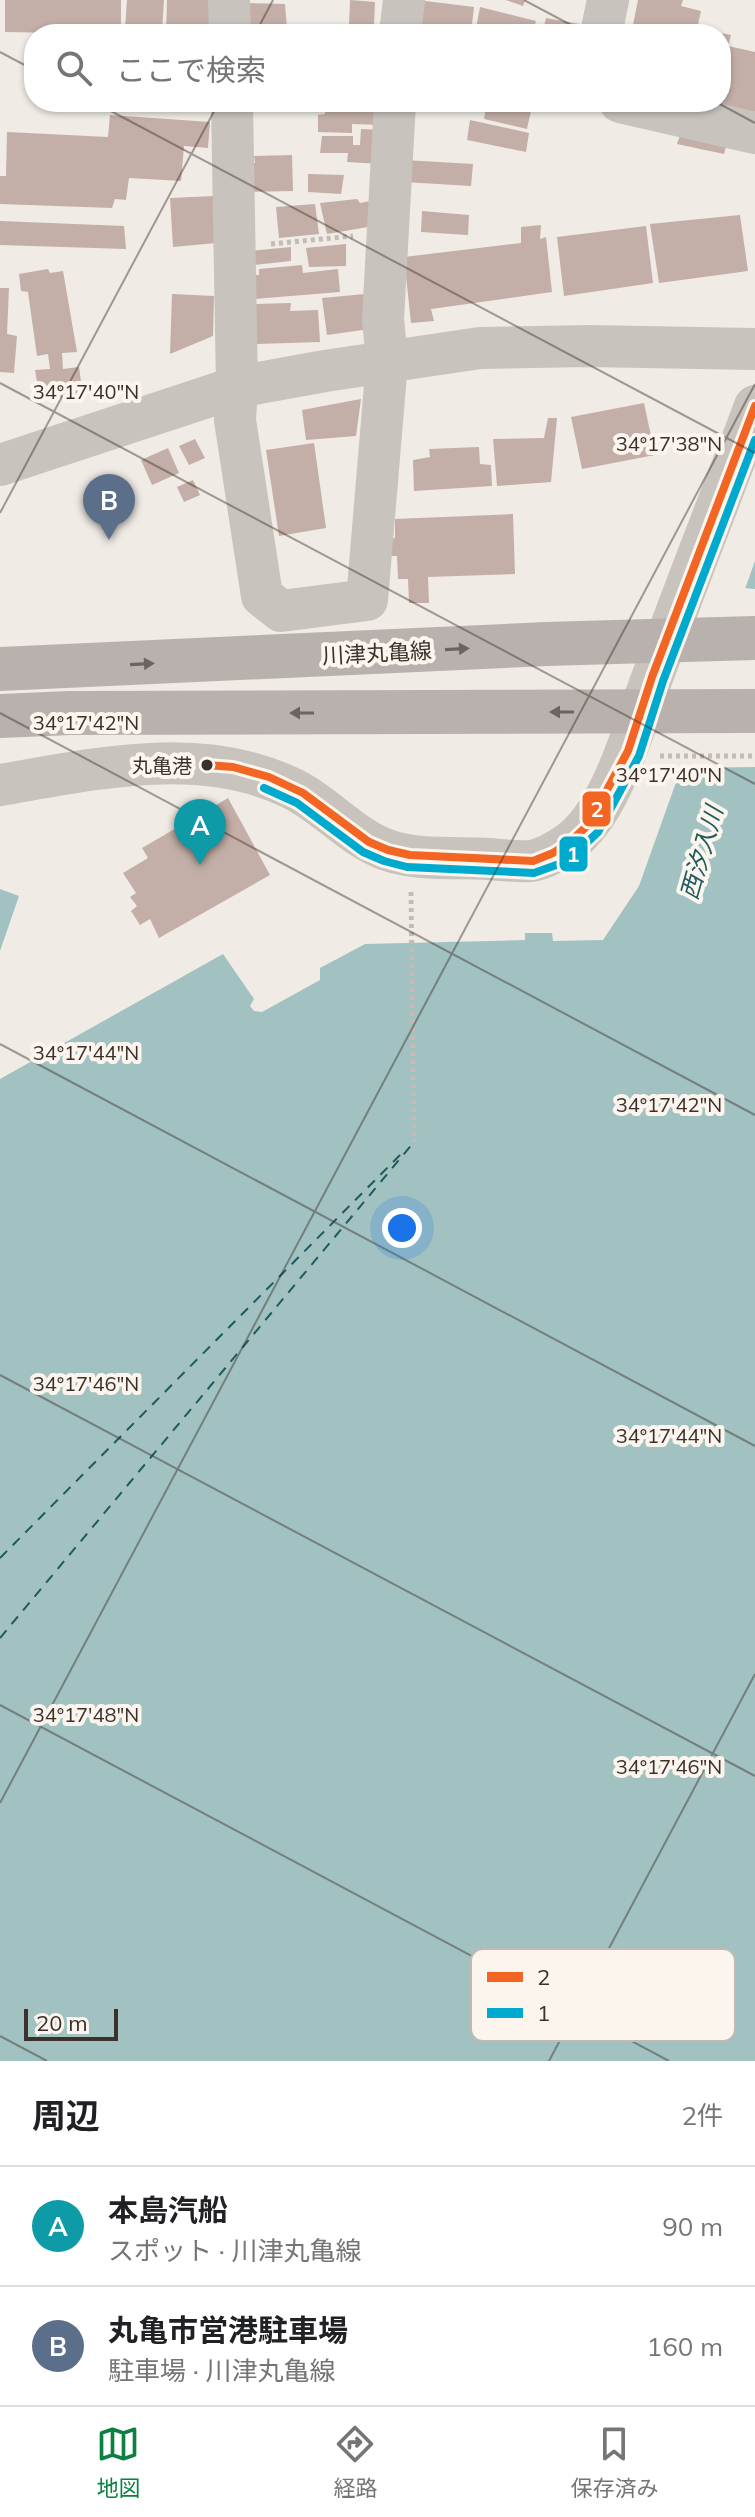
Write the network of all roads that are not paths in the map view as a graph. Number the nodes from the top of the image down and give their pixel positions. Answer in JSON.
{"nodes":[{"id":1,"x":229,"y":0,"type":"edge"},
{"id":2,"x":404,"y":0,"type":"edge"},
{"id":3,"x":608,"y":0,"type":"edge"},
{"id":4,"x":230,"y":24,"type":"edge"},
{"id":5,"x":401,"y":24,"type":"edge"},
{"id":6,"x":603,"y":24,"type":"edge"},
{"id":7,"x":232,"y":112,"type":"edge"},
{"id":8,"x":395,"y":112,"type":"edge"},
{"id":9,"x":664,"y":112,"type":"edge"},
{"id":10,"x":755,"y":133,"type":"edge"},
{"id":11,"x":755,"y":349,"type":"edge"},
{"id":12,"x":387,"y":362,"type":"junction"},
{"id":13,"x":237,"y":387,"type":"junction"},
{"id":14,"x":755,"y":406,"type":"edge"},
{"id":15,"x":0,"y":465,"type":"edge"},
{"id":16,"x":706,"y":644,"type":"edge"},
{"id":17,"x":755,"y":662,"type":"edge"},
{"id":18,"x":0,"y":669,"type":"edge"},
{"id":19,"x":755,"y":711,"type":"edge"},
{"id":20,"x":640,"y":712,"type":"junction"},
{"id":21,"x":0,"y":716,"type":"edge"},
{"id":22,"x":0,"y":785,"type":"edge"}],
"edges":[{"from":1,"to":4,"type":"street"},
{"from":2,"to":5,"type":"street"},
{"from":3,"to":6,"type":"street"},
{"from":7,"to":13,"type":"street"},
{"from":8,"to":12,"type":"street"},
{"from":9,"to":10,"type":"street"},
{"from":11,"to":12,"type":"street"},
{"from":12,"to":13,"type":"street"},
{"from":12,"to":13,"type":"street"},
{"from":13,"to":15,"type":"street"},
{"from":14,"to":16,"type":"street"},
{"from":16,"to":17,"type":"main road","name":"川津丸亀線"},
{"from":18,"to":16,"type":"main road","name":"川津丸亀線","one_way":true},
{"from":16,"to":20,"type":"street"},
{"from":19,"to":20,"type":"main road"},
{"from":20,"to":21,"type":"main road","one_way":true},
{"from":20,"to":22,"type":"street"}]}
